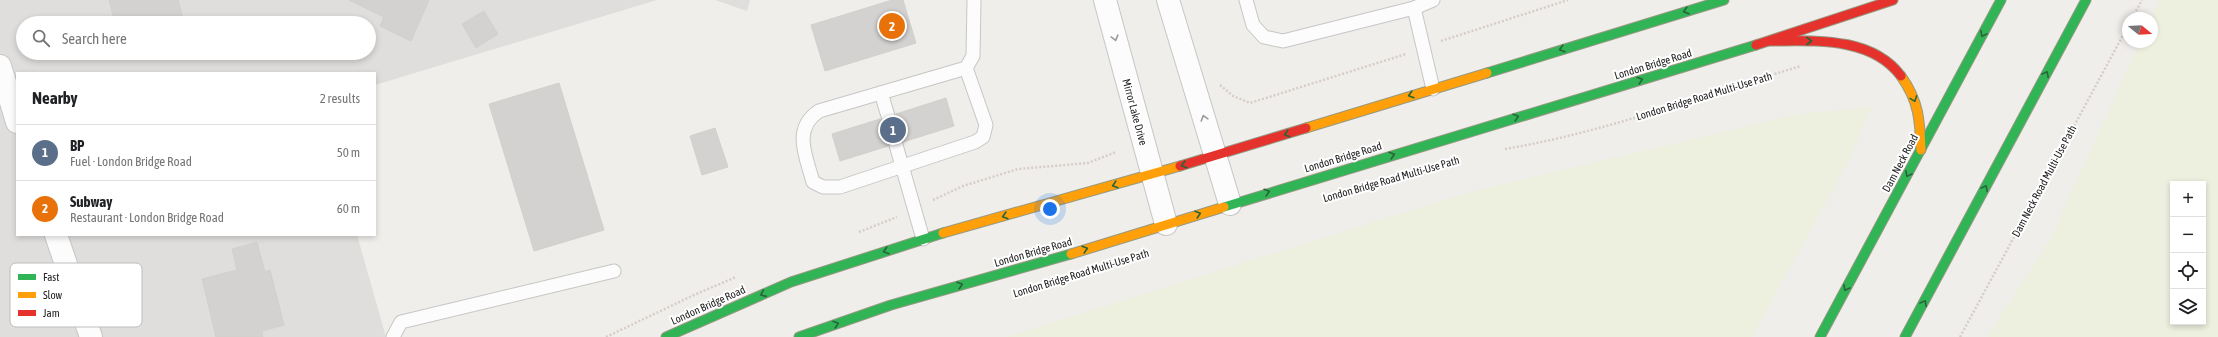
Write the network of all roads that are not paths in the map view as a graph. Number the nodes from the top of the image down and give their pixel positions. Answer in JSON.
{"nodes":[{"id":1,"x":974,"y":0,"type":"edge"},
{"id":2,"x":1105,"y":0,"type":"edge"},
{"id":3,"x":1168,"y":0,"type":"edge"},
{"id":4,"x":1246,"y":0,"type":"edge"},
{"id":5,"x":1432,"y":0,"type":"edge"},
{"id":6,"x":1724,"y":0,"type":"edge"},
{"id":7,"x":1893,"y":0,"type":"edge"},
{"id":8,"x":2001,"y":0,"type":"edge"},
{"id":9,"x":2086,"y":0,"type":"edge"},
{"id":10,"x":1414,"y":8,"type":"junction"},
{"id":11,"x":1770,"y":41,"type":"junction"},
{"id":12,"x":0,"y":66,"type":"edge"},
{"id":13,"x":966,"y":68,"type":"junction"},
{"id":14,"x":1433,"y":89,"type":"junction"},
{"id":15,"x":881,"y":93,"type":"junction"},
{"id":16,"x":888,"y":116,"type":"dead end"},
{"id":17,"x":16,"y":119,"type":"edge"},
{"id":18,"x":896,"y":145,"type":"dead end"},
{"id":19,"x":1921,"y":150,"type":"junction"},
{"id":20,"x":1215,"y":156,"type":"junction"},
{"id":21,"x":903,"y":166,"type":"junction"},
{"id":22,"x":1152,"y":174,"type":"junction"},
{"id":23,"x":1230,"y":204,"type":"junction"},
{"id":24,"x":1166,"y":224,"type":"junction"},
{"id":25,"x":56,"y":236,"type":"edge"},
{"id":26,"x":923,"y":239,"type":"junction"},
{"id":27,"x":66,"y":263,"type":"edge"},
{"id":28,"x":614,"y":271,"type":"dead end"},
{"id":29,"x":88,"y":327,"type":"edge"},
{"id":30,"x":91,"y":337,"type":"edge"},
{"id":31,"x":392,"y":337,"type":"edge"},
{"id":32,"x":666,"y":337,"type":"edge"},
{"id":33,"x":799,"y":337,"type":"edge"},
{"id":34,"x":1820,"y":337,"type":"edge"},
{"id":35,"x":1905,"y":337,"type":"edge"}],
"edges":[{"from":1,"to":13,"type":"lane"},
{"from":2,"to":22,"type":"street","name":"Mirror Lake Drive","one_way":true},
{"from":20,"to":3,"type":"street","one_way":true},
{"from":4,"to":10,"type":"lane"},
{"from":5,"to":10,"type":"lane"},
{"from":6,"to":14,"type":"main road","name":"London Bridge Road","one_way":true},
{"from":7,"to":11,"type":"main road","name":"London Bridge Road"},
{"from":8,"to":19,"type":"main road","name":"Dam Neck Road","one_way":true},
{"from":35,"to":9,"type":"main road","one_way":true},
{"from":10,"to":14,"type":"lane"},
{"from":11,"to":19,"type":"main road","one_way":true},
{"from":23,"to":11,"type":"main road","name":"London Bridge Road","one_way":true},
{"from":12,"to":17,"type":"street"},
{"from":13,"to":15,"type":"lane"},
{"from":13,"to":21,"type":"lane"},
{"from":14,"to":20,"type":"main road","name":"London Bridge Road","one_way":true},
{"from":15,"to":16,"type":"lane"},
{"from":15,"to":21,"type":"lane"},
{"from":18,"to":21,"type":"lane"},
{"from":19,"to":34,"type":"main road","name":"Dam Neck Road","one_way":true},
{"from":20,"to":22,"type":"main road","name":"London Bridge Road","one_way":true},
{"from":20,"to":23,"type":"street"},
{"from":21,"to":26,"type":"lane"},
{"from":22,"to":24,"type":"street","name":"Mirror Lake Drive"},
{"from":22,"to":26,"type":"main road","name":"London Bridge Road","one_way":true},
{"from":24,"to":23,"type":"main road","name":"London Bridge Road","one_way":true},
{"from":33,"to":24,"type":"main road","name":"London Bridge Road","one_way":true},
{"from":25,"to":27,"type":"street"},
{"from":26,"to":32,"type":"main road","name":"London Bridge Road","one_way":true},
{"from":28,"to":31,"type":"lane"},
{"from":29,"to":30,"type":"street"}]}
